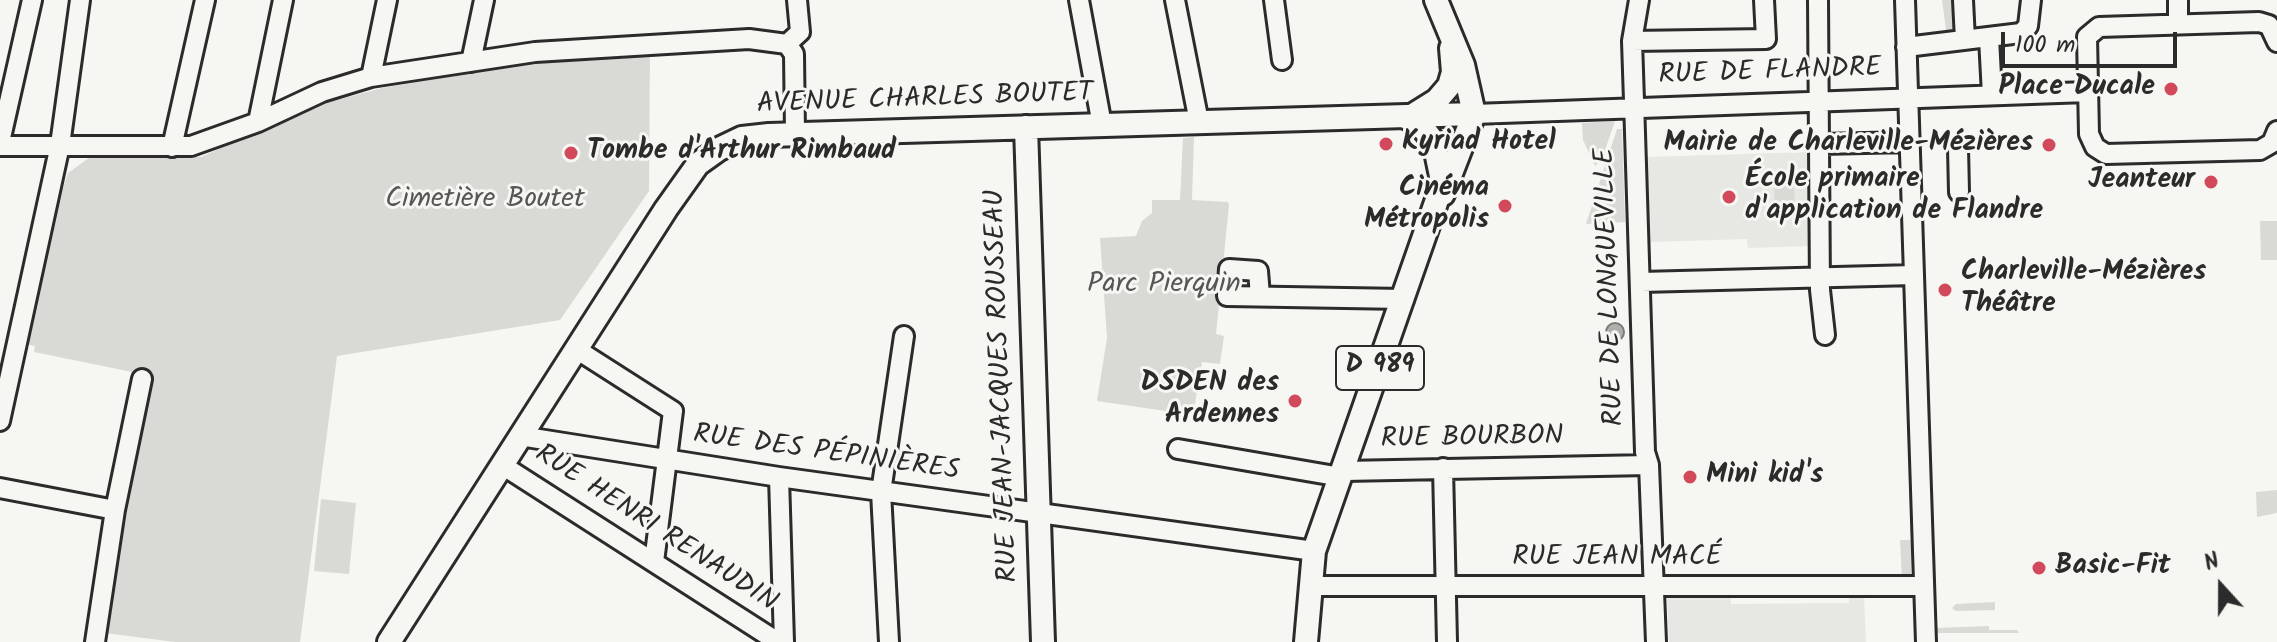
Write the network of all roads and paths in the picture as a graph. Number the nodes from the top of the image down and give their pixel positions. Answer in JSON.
{"nodes":[{"id":1,"x":32,"y":0,"type":"edge"},
{"id":2,"x":80,"y":0,"type":"edge"},
{"id":3,"x":205,"y":0,"type":"edge"},
{"id":4,"x":283,"y":0,"type":"edge"},
{"id":5,"x":387,"y":0,"type":"edge"},
{"id":6,"x":484,"y":0,"type":"edge"},
{"id":7,"x":797,"y":0,"type":"edge"},
{"id":8,"x":1079,"y":0,"type":"edge"},
{"id":9,"x":1175,"y":0,"type":"edge"},
{"id":10,"x":1274,"y":0,"type":"edge"},
{"id":11,"x":1639,"y":0,"type":"edge"},
{"id":12,"x":1764,"y":0,"type":"edge"},
{"id":13,"x":1818,"y":0,"type":"edge"},
{"id":14,"x":1905,"y":0,"type":"edge"},
{"id":15,"x":1963,"y":0,"type":"edge"},
{"id":16,"x":2031,"y":0,"type":"edge"},
{"id":17,"x":2178,"y":0,"type":"edge"},
{"id":18,"x":1438,"y":4,"type":"edge"},
{"id":19,"x":2178,"y":24,"type":"junction"},
{"id":20,"x":1989,"y":38,"type":"junction"},
{"id":21,"x":1965,"y":40,"type":"junction"},
{"id":22,"x":1632,"y":41,"type":"junction"},
{"id":23,"x":2277,"y":42,"type":"edge"},
{"id":24,"x":787,"y":44,"type":"junction"},
{"id":25,"x":1906,"y":47,"type":"junction"},
{"id":26,"x":1282,"y":60,"type":"dead end"},
{"id":27,"x":471,"y":62,"type":"junction"},
{"id":28,"x":371,"y":77,"type":"junction"},
{"id":29,"x":2087,"y":92,"type":"junction"},
{"id":30,"x":1992,"y":95,"type":"junction"},
{"id":31,"x":1907,"y":97,"type":"junction"},
{"id":32,"x":1820,"y":100,"type":"junction"},
{"id":33,"x":1634,"y":107,"type":"junction"},
{"id":34,"x":1474,"y":114,"type":"junction"},
{"id":35,"x":1408,"y":116,"type":"junction"},
{"id":36,"x":258,"y":122,"type":"junction"},
{"id":37,"x":1199,"y":122,"type":"junction"},
{"id":38,"x":1102,"y":125,"type":"junction"},
{"id":39,"x":1026,"y":127,"type":"junction"},
{"id":40,"x":2277,"y":131,"type":"edge"},
{"id":41,"x":795,"y":133,"type":"junction"},
{"id":42,"x":1909,"y":142,"type":"junction"},
{"id":43,"x":0,"y":144,"type":"edge"},
{"id":44,"x":1821,"y":144,"type":"junction"},
{"id":45,"x":60,"y":145,"type":"junction"},
{"id":46,"x":172,"y":147,"type":"junction"},
{"id":47,"x":1958,"y":148,"type":"dead end"},
{"id":48,"x":1959,"y":192,"type":"dead end"},
{"id":49,"x":1435,"y":206,"type":"junction"},
{"id":50,"x":1914,"y":275,"type":"junction"},
{"id":51,"x":1822,"y":279,"type":"junction"},
{"id":52,"x":1641,"y":282,"type":"junction"},
{"id":53,"x":1260,"y":296,"type":"dead end"},
{"id":54,"x":1404,"y":299,"type":"junction"},
{"id":55,"x":1825,"y":335,"type":"dead end"},
{"id":56,"x":904,"y":336,"type":"dead end"},
{"id":57,"x":576,"y":349,"type":"junction"},
{"id":58,"x":142,"y":379,"type":"dead end"},
{"id":59,"x":0,"y":421,"type":"edge"},
{"id":60,"x":520,"y":436,"type":"junction"},
{"id":61,"x":1178,"y":449,"type":"dead end"},
{"id":62,"x":666,"y":460,"type":"junction"},
{"id":63,"x":502,"y":465,"type":"junction"},
{"id":64,"x":1649,"y":465,"type":"junction"},
{"id":65,"x":1443,"y":468,"type":"junction"},
{"id":66,"x":1342,"y":474,"type":"junction"},
{"id":67,"x":779,"y":477,"type":"junction"},
{"id":68,"x":0,"y":488,"type":"edge"},
{"id":69,"x":881,"y":492,"type":"junction"},
{"id":70,"x":115,"y":510,"type":"junction"},
{"id":71,"x":1038,"y":515,"type":"junction"},
{"id":72,"x":1314,"y":551,"type":"junction"},
{"id":73,"x":654,"y":562,"type":"junction"},
{"id":74,"x":1310,"y":586,"type":"junction"},
{"id":75,"x":1924,"y":586,"type":"junction"},
{"id":76,"x":1446,"y":587,"type":"junction"},
{"id":77,"x":1653,"y":587,"type":"junction"},
{"id":78,"x":95,"y":642,"type":"edge"},
{"id":79,"x":389,"y":642,"type":"edge"},
{"id":80,"x":781,"y":642,"type":"edge"},
{"id":81,"x":889,"y":642,"type":"edge"},
{"id":82,"x":1043,"y":642,"type":"edge"},
{"id":83,"x":1306,"y":642,"type":"edge"},
{"id":84,"x":1447,"y":642,"type":"edge"},
{"id":85,"x":1656,"y":642,"type":"edge"},
{"id":86,"x":1926,"y":642,"type":"edge"}],
"edges":[{"from":1,"to":43,"type":"street"},
{"from":2,"to":45,"type":"street"},
{"from":3,"to":46,"type":"street"},
{"from":4,"to":36,"type":"street"},
{"from":5,"to":28,"type":"street"},
{"from":6,"to":27,"type":"street"},
{"from":7,"to":24,"type":"street"},
{"from":8,"to":38,"type":"street"},
{"from":9,"to":37,"type":"street"},
{"from":10,"to":26,"type":"street"},
{"from":11,"to":22,"type":"street","name":"RUE DE LONGUEVILLE"},
{"from":12,"to":22,"type":"street"},
{"from":13,"to":32,"type":"street"},
{"from":14,"to":25,"type":"street"},
{"from":15,"to":21,"type":"street"},
{"from":16,"to":20,"type":"street"},
{"from":17,"to":19,"type":"street"},
{"from":18,"to":34,"type":"main road"},
{"from":18,"to":35,"type":"main road"},
{"from":19,"to":23,"type":"street"},
{"from":19,"to":29,"type":"street"},
{"from":20,"to":21,"type":"street"},
{"from":20,"to":30,"type":"street"},
{"from":21,"to":25,"type":"street"},
{"from":22,"to":33,"type":"street","name":"RUE DE LONGUEVILLE"},
{"from":24,"to":27,"type":"street"},
{"from":24,"to":41,"type":"street"},
{"from":25,"to":31,"type":"street"},
{"from":27,"to":28,"type":"street"},
{"from":28,"to":36,"type":"street"},
{"from":29,"to":30,"type":"street","name":"RUE DE FLANDRE"},
{"from":29,"to":40,"type":"street"},
{"from":30,"to":31,"type":"street","name":"RUE DE FLANDRE"},
{"from":31,"to":32,"type":"street","name":"RUE DE FLANDRE"},
{"from":31,"to":42,"type":"street"},
{"from":32,"to":33,"type":"street","name":"RUE DE FLANDRE"},
{"from":32,"to":44,"type":"street"},
{"from":33,"to":34,"type":"street","name":"AVENUE CHARLES BOUTET"},
{"from":33,"to":52,"type":"street","name":"RUE DE LONGUEVILLE"},
{"from":34,"to":35,"type":"main road","name":"AVENUE CHARLES BOUTET"},
{"from":34,"to":49,"type":"main road"},
{"from":35,"to":37,"type":"main road","name":"AVENUE CHARLES BOUTET"},
{"from":35,"to":49,"type":"main road"},
{"from":36,"to":46,"type":"street"},
{"from":37,"to":38,"type":"main road","name":"AVENUE CHARLES BOUTET"},
{"from":38,"to":39,"type":"main road","name":"AVENUE CHARLES BOUTET"},
{"from":39,"to":41,"type":"main road","name":"AVENUE CHARLES BOUTET"},
{"from":39,"to":71,"type":"main road","name":"RUE JEAN-JACQUES ROUSSEAU"},
{"from":41,"to":57,"type":"main road","name":"AVENUE CHARLES BOUTET"},
{"from":42,"to":44,"type":"street"},
{"from":42,"to":50,"type":"street"},
{"from":43,"to":45,"type":"street"},
{"from":44,"to":51,"type":"street"},
{"from":45,"to":46,"type":"street"},
{"from":45,"to":59,"type":"street"},
{"from":47,"to":48,"type":"street"},
{"from":49,"to":54,"type":"main road","number":"D 989"},
{"from":50,"to":51,"type":"street"},
{"from":50,"to":75,"type":"street"},
{"from":51,"to":52,"type":"street"},
{"from":51,"to":55,"type":"street"},
{"from":52,"to":64,"type":"street","name":"RUE DE LONGUEVILLE"},
{"from":53,"to":54,"type":"street"},
{"from":54,"to":66,"type":"main road","number":"D 989"},
{"from":56,"to":69,"type":"street"},
{"from":57,"to":60,"type":"main road","name":"AVENUE CHARLES BOUTET"},
{"from":57,"to":62,"type":"street"},
{"from":58,"to":70,"type":"street"},
{"from":60,"to":62,"type":"street","name":"RUE DES PÉPINIÈRES"},
{"from":60,"to":63,"type":"main road","name":"AVENUE CHARLES BOUTET"},
{"from":61,"to":66,"type":"street","name":"RUE BOURBON"},
{"from":62,"to":67,"type":"street","name":"RUE DES PÉPINIÈRES"},
{"from":62,"to":73,"type":"street"},
{"from":63,"to":73,"type":"street","name":"RUE HENRI RENAUDIN"},
{"from":63,"to":79,"type":"main road","name":"AVENUE CHARLES BOUTET"},
{"from":64,"to":65,"type":"street","name":"RUE BOURBON"},
{"from":64,"to":77,"type":"street","name":"RUE DE LONGUEVILLE"},
{"from":65,"to":66,"type":"street","name":"RUE BOURBON"},
{"from":65,"to":76,"type":"street"},
{"from":66,"to":72,"type":"main road","number":"D 989"},
{"from":67,"to":69,"type":"street","name":"RUE DES PÉPINIÈRES"},
{"from":67,"to":80,"type":"street"},
{"from":68,"to":70,"type":"street"},
{"from":69,"to":71,"type":"street","name":"RUE DES PÉPINIÈRES"},
{"from":69,"to":81,"type":"street"},
{"from":70,"to":78,"type":"street"},
{"from":71,"to":72,"type":"street","name":"RUE DES PÉPINIÈRES"},
{"from":71,"to":82,"type":"main road","name":"RUE JEAN-JACQUES ROUSSEAU"},
{"from":72,"to":74,"type":"main road","number":"D 989"},
{"from":73,"to":80,"type":"street","name":"RUE HENRI RENAUDIN"},
{"from":74,"to":76,"type":"street","name":"RUE JEAN MACÉ"},
{"from":74,"to":83,"type":"main road","number":"D 989"},
{"from":75,"to":77,"type":"street","name":"RUE JEAN MACÉ"},
{"from":75,"to":86,"type":"street"},
{"from":76,"to":77,"type":"street","name":"RUE JEAN MACÉ"},
{"from":76,"to":84,"type":"street"},
{"from":77,"to":85,"type":"street","name":"RUE DE LONGUEVILLE"}]}
